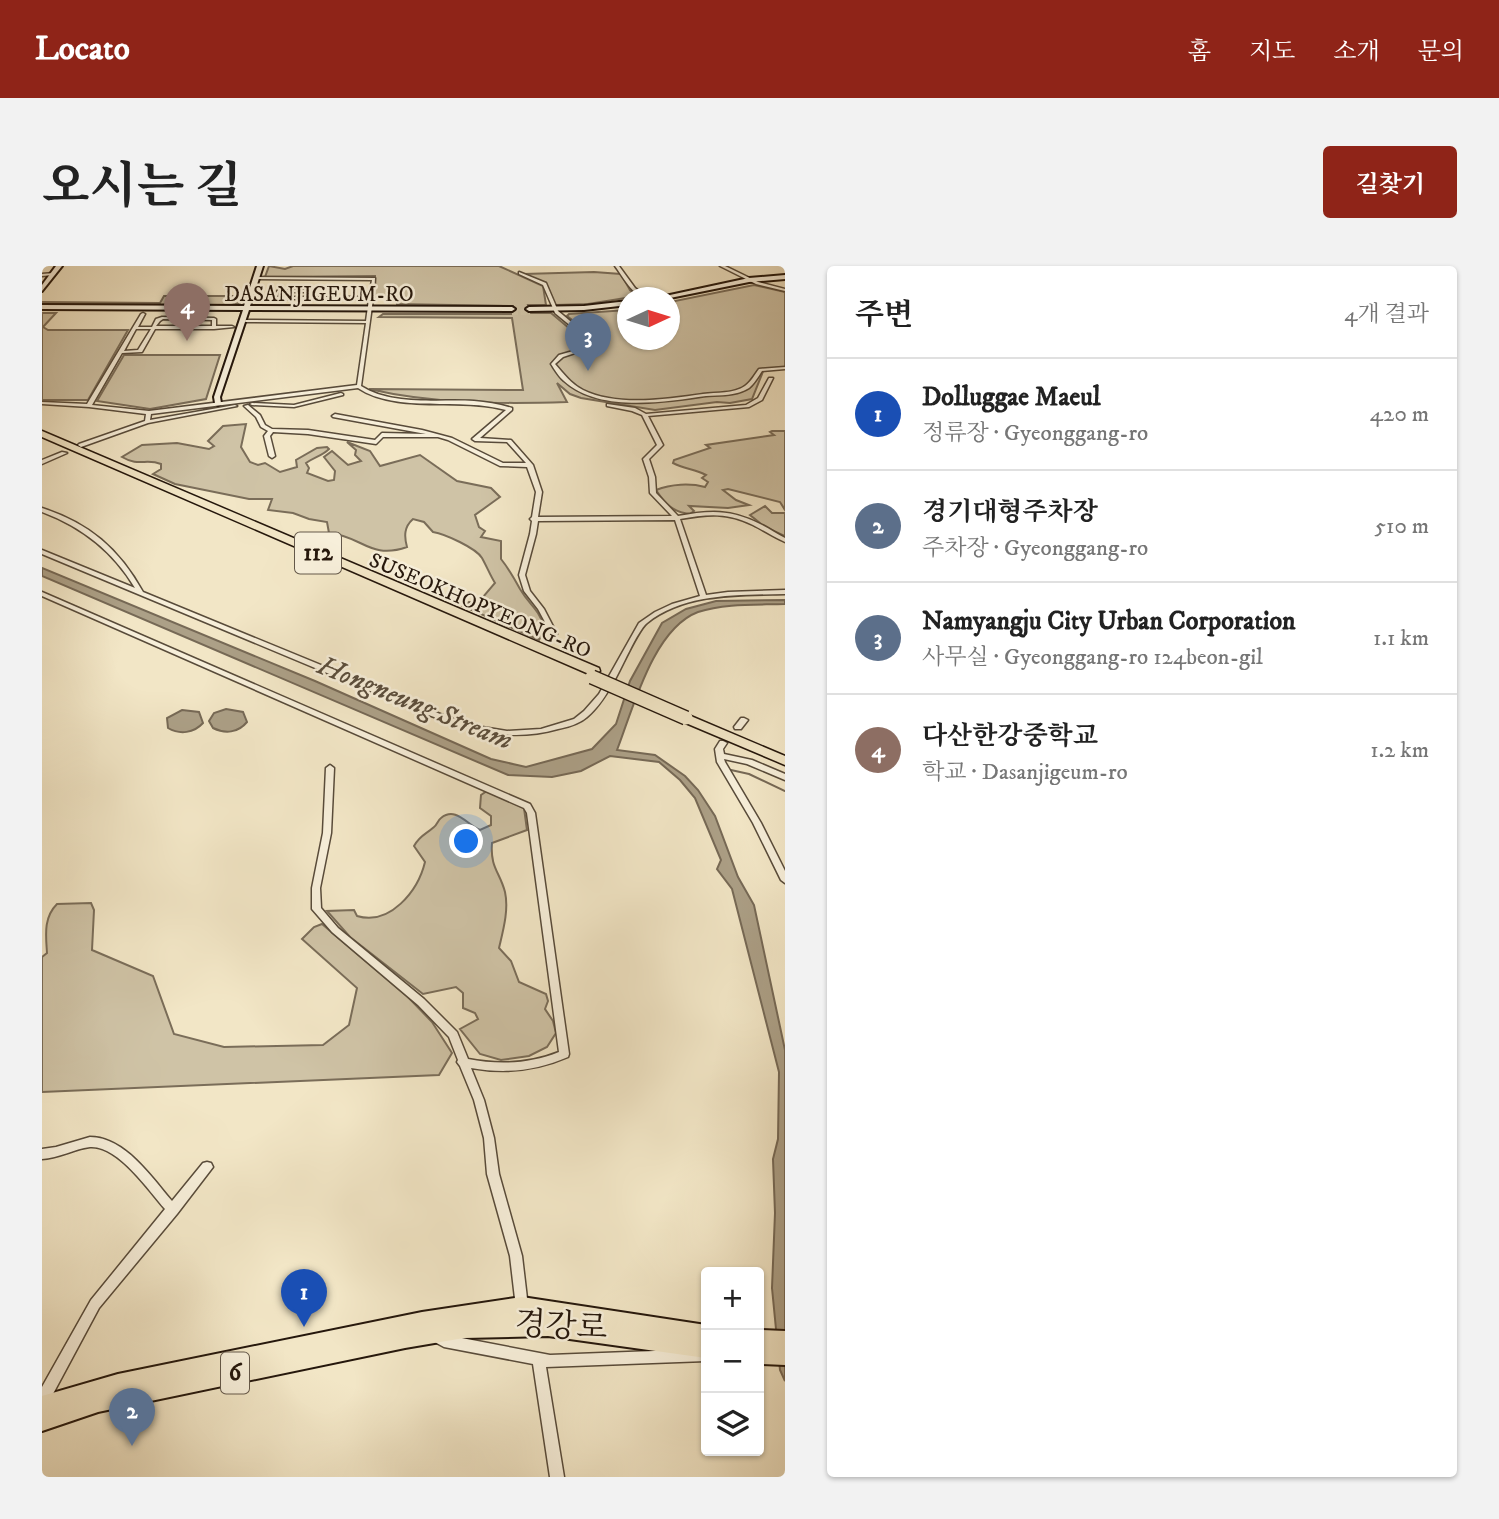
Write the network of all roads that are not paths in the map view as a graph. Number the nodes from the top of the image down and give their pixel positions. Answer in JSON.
{"nodes":[{"id":1,"x":57,"y":266,"type":"edge"},
{"id":2,"x":262,"y":266,"type":"edge"},
{"id":3,"x":617,"y":266,"type":"edge"},
{"id":4,"x":722,"y":266,"type":"edge"},
{"id":5,"x":520,"y":273,"type":"dead end"},
{"id":6,"x":46,"y":274,"type":"edge"},
{"id":7,"x":258,"y":278,"type":"junction"},
{"id":8,"x":308,"y":278,"type":"junction"},
{"id":9,"x":334,"y":278,"type":"junction"},
{"id":10,"x":785,"y":278,"type":"edge"},
{"id":11,"x":359,"y":279,"type":"junction"},
{"id":12,"x":752,"y":281,"type":"junction"},
{"id":13,"x":42,"y":282,"type":"edge"},
{"id":14,"x":773,"y":284,"type":"junction"},
{"id":15,"x":633,"y":287,"type":"edge"},
{"id":16,"x":42,"y":289,"type":"edge"},
{"id":17,"x":785,"y":290,"type":"edge"},
{"id":18,"x":306,"y":291,"type":"junction"},
{"id":19,"x":680,"y":294,"type":"edge"},
{"id":20,"x":680,"y":296,"type":"edge"},
{"id":21,"x":255,"y":298,"type":"junction"},
{"id":22,"x":274,"y":298,"type":"junction"},
{"id":23,"x":304,"y":298,"type":"junction"},
{"id":24,"x":331,"y":298,"type":"junction"},
{"id":25,"x":358,"y":298,"type":"junction"},
{"id":26,"x":373,"y":298,"type":"junction"},
{"id":27,"x":617,"y":306,"type":"edge"},
{"id":28,"x":42,"y":309,"type":"edge"},
{"id":29,"x":248,"y":309,"type":"junction"},
{"id":30,"x":372,"y":310,"type":"junction"},
{"id":31,"x":530,"y":310,"type":"tunnel mouth"},
{"id":32,"x":555,"y":310,"type":"junction"},
{"id":33,"x":512,"y":311,"type":"tunnel mouth"},
{"id":34,"x":140,"y":312,"type":"junction"},
{"id":35,"x":369,"y":322,"type":"junction"},
{"id":36,"x":239,"y":326,"type":"junction"},
{"id":37,"x":135,"y":328,"type":"junction"},
{"id":38,"x":153,"y":328,"type":"junction"},
{"id":39,"x":214,"y":328,"type":"junction"},
{"id":40,"x":122,"y":352,"type":"junction"},
{"id":41,"x":785,"y":368,"type":"edge"},
{"id":42,"x":771,"y":379,"type":"dead end"},
{"id":43,"x":362,"y":389,"type":"junction"},
{"id":44,"x":288,"y":395,"type":"junction"},
{"id":45,"x":42,"y":403,"type":"edge"},
{"id":46,"x":218,"y":403,"type":"junction"},
{"id":47,"x":246,"y":405,"type":"junction"},
{"id":48,"x":609,"y":405,"type":"dead end"},
{"id":49,"x":89,"y":406,"type":"junction"},
{"id":50,"x":294,"y":406,"type":"junction"},
{"id":51,"x":149,"y":413,"type":"junction"},
{"id":52,"x":647,"y":415,"type":"junction"},
{"id":53,"x":335,"y":416,"type":"dead end"},
{"id":54,"x":147,"y":422,"type":"junction"},
{"id":55,"x":271,"y":430,"type":"junction"},
{"id":56,"x":42,"y":436,"type":"edge"},
{"id":57,"x":438,"y":436,"type":"junction"},
{"id":58,"x":81,"y":445,"type":"dead end"},
{"id":59,"x":64,"y":453,"type":"dead end"},
{"id":60,"x":272,"y":456,"type":"dead end"},
{"id":61,"x":42,"y":462,"type":"edge"},
{"id":62,"x":530,"y":465,"type":"junction"},
{"id":63,"x":42,"y":510,"type":"edge"},
{"id":64,"x":677,"y":518,"type":"junction"},
{"id":65,"x":533,"y":519,"type":"junction"},
{"id":66,"x":785,"y":540,"type":"edge"},
{"id":67,"x":42,"y":552,"type":"edge"},
{"id":68,"x":785,"y":592,"type":"edge"},
{"id":69,"x":141,"y":593,"type":"junction"},
{"id":70,"x":42,"y":594,"type":"edge"},
{"id":71,"x":703,"y":595,"type":"junction"},
{"id":72,"x":554,"y":634,"type":"dead end"},
{"id":73,"x":687,"y":715,"type":"junction"},
{"id":74,"x":723,"y":743,"type":"dead end"},
{"id":75,"x":785,"y":754,"type":"edge"},
{"id":76,"x":719,"y":755,"type":"junction"},
{"id":77,"x":785,"y":761,"type":"edge"},
{"id":78,"x":330,"y":768,"type":"dead end"},
{"id":79,"x":785,"y":777,"type":"edge"},
{"id":80,"x":785,"y":880,"type":"edge"},
{"id":81,"x":462,"y":1062,"type":"junction"},
{"id":82,"x":42,"y":1154,"type":"edge"},
{"id":83,"x":207,"y":1167,"type":"dead end"},
{"id":84,"x":173,"y":1210,"type":"junction"},
{"id":85,"x":522,"y":1307,"type":"junction"},
{"id":86,"x":426,"y":1328,"type":"junction"},
{"id":87,"x":701,"y":1334,"type":"edge"},
{"id":88,"x":701,"y":1347,"type":"edge"},
{"id":89,"x":701,"y":1355,"type":"edge"},
{"id":90,"x":539,"y":1360,"type":"junction"},
{"id":91,"x":42,"y":1403,"type":"edge"},
{"id":92,"x":42,"y":1420,"type":"edge"},
{"id":93,"x":557,"y":1477,"type":"edge"}],
"edges":[{"from":1,"to":6,"type":"street"},
{"from":2,"to":7,"type":"street"},
{"from":3,"to":15,"type":"street"},
{"from":4,"to":12,"type":"street"},
{"from":5,"to":32,"type":"street"},
{"from":6,"to":13,"type":"street"},
{"from":6,"to":16,"type":"street"},
{"from":7,"to":8,"type":"street"},
{"from":7,"to":21,"type":"street"},
{"from":7,"to":29,"type":"street"},
{"from":8,"to":9,"type":"street"},
{"from":8,"to":18,"type":"street"},
{"from":9,"to":11,"type":"street"},
{"from":9,"to":24,"type":"street"},
{"from":10,"to":12,"type":"street"},
{"from":10,"to":14,"type":"street"},
{"from":11,"to":25,"type":"street"},
{"from":11,"to":26,"type":"street"},
{"from":12,"to":14,"type":"street"},
{"from":12,"to":19,"type":"street"},
{"from":12,"to":20,"type":"street"},
{"from":14,"to":17,"type":"street"},
{"from":18,"to":22,"type":"street"},
{"from":18,"to":23,"type":"street"},
{"from":21,"to":22,"type":"street"},
{"from":21,"to":29,"type":"street"},
{"from":22,"to":23,"type":"street"},
{"from":23,"to":24,"type":"street"},
{"from":24,"to":25,"type":"street"},
{"from":25,"to":26,"type":"street"},
{"from":26,"to":30,"type":"street"},
{"from":27,"to":32,"type":"street"},
{"from":28,"to":29,"type":"street","name":"DASANJIGEUM-RO"},
{"from":28,"to":34,"type":"street","name":"DASANJIGEUM-RO"},
{"from":29,"to":30,"type":"street","name":"DASANJIGEUM-RO"},
{"from":29,"to":34,"type":"street","name":"DASANJIGEUM-RO"},
{"from":29,"to":36,"type":"street"},
{"from":30,"to":33,"type":"street","name":"DASANJIGEUM-RO"},
{"from":30,"to":35,"type":"street"},
{"from":31,"to":32,"type":"street"},
{"from":32,"to":41,"type":"street"},
{"from":34,"to":37,"type":"street"},
{"from":35,"to":36,"type":"street"},
{"from":35,"to":43,"type":"street"},
{"from":36,"to":39,"type":"street"},
{"from":36,"to":46,"type":"street"},
{"from":37,"to":38,"type":"street"},
{"from":37,"to":40,"type":"street"},
{"from":38,"to":39,"type":"street"},
{"from":38,"to":39,"type":"street"},
{"from":38,"to":40,"type":"street"},
{"from":40,"to":49,"type":"street"},
{"from":42,"to":52,"type":"street"},
{"from":43,"to":44,"type":"street"},
{"from":43,"to":50,"type":"street"},
{"from":43,"to":62,"type":"street"},
{"from":44,"to":46,"type":"street"},
{"from":44,"to":50,"type":"street"},
{"from":45,"to":49,"type":"street"},
{"from":46,"to":51,"type":"street"},
{"from":47,"to":50,"type":"street"},
{"from":47,"to":54,"type":"street"},
{"from":47,"to":55,"type":"street"},
{"from":48,"to":52,"type":"street"},
{"from":49,"to":51,"type":"street"},
{"from":51,"to":54,"type":"street"},
{"from":52,"to":64,"type":"street"},
{"from":53,"to":57,"type":"street"},
{"from":54,"to":58,"type":"street"},
{"from":55,"to":57,"type":"street"},
{"from":55,"to":60,"type":"street"},
{"from":56,"to":73,"type":"highway","name":"SUSEOKHOPYEONG-RO","number":"112","bridge":true},
{"from":57,"to":62,"type":"street"},
{"from":59,"to":61,"type":"street"},
{"from":62,"to":65,"type":"street"},
{"from":63,"to":69,"type":"street"},
{"from":64,"to":65,"type":"street"},
{"from":64,"to":66,"type":"street"},
{"from":64,"to":71,"type":"street"},
{"from":65,"to":72,"type":"street"},
{"from":67,"to":69,"type":"street"},
{"from":68,"to":71,"type":"street"},
{"from":69,"to":71,"type":"street"},
{"from":70,"to":81,"type":"street"},
{"from":73,"to":75,"type":"highway","name":"SUSEOKHOPYEONG-RO","number":"112"},
{"from":73,"to":77,"type":"highway","name":"SUSEOKHOPYEONG-RO","number":"112"},
{"from":74,"to":76,"type":"street"},
{"from":76,"to":79,"type":"street"},
{"from":76,"to":80,"type":"street"},
{"from":78,"to":81,"type":"street"},
{"from":81,"to":85,"type":"street"},
{"from":82,"to":84,"type":"street"},
{"from":83,"to":84,"type":"street"},
{"from":84,"to":91,"type":"street"},
{"from":85,"to":86,"type":"main road","number":"6"},
{"from":85,"to":87,"type":"main road","number":"6"},
{"from":86,"to":88,"type":"main road","number":"6"},
{"from":86,"to":90,"type":"street","name":"경강로"},
{"from":86,"to":91,"type":"main road","number":"6"},
{"from":86,"to":92,"type":"main road","number":"6"},
{"from":89,"to":90,"type":"street","name":"경강로"},
{"from":90,"to":93,"type":"street"}]}
